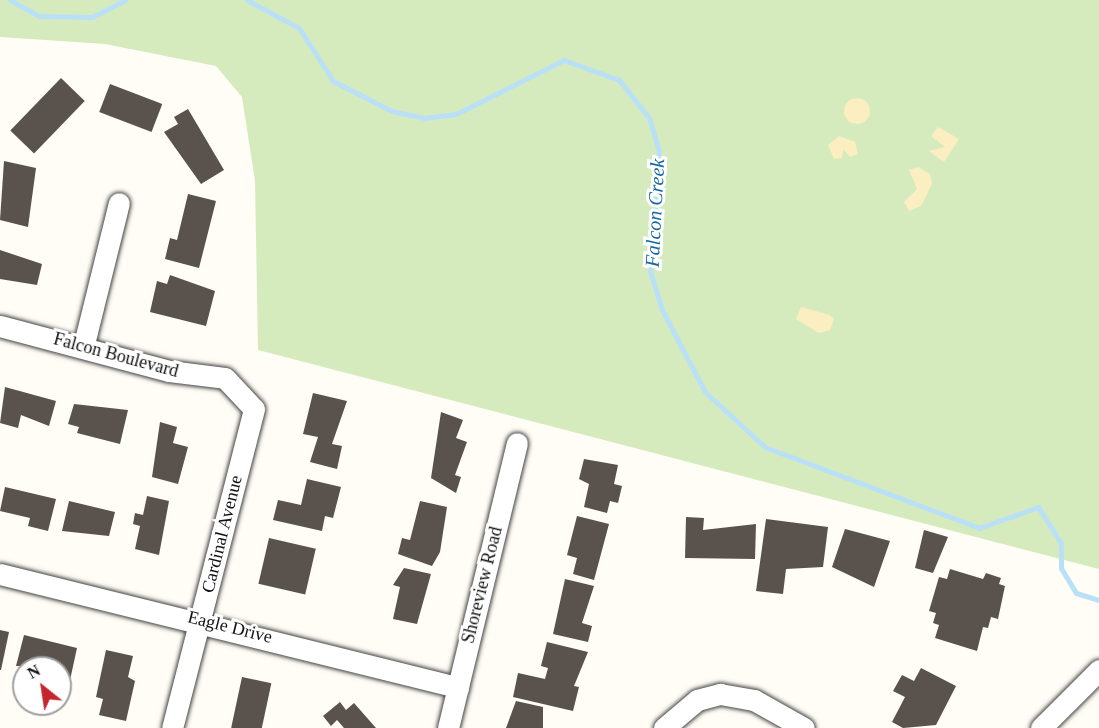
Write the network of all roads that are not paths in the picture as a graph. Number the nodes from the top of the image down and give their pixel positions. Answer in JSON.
{"nodes":[{"id":1,"x":119,"y":203,"type":"dead end"},
{"id":2,"x":0,"y":326,"type":"edge"},
{"id":3,"x":84,"y":344,"type":"junction"},
{"id":4,"x":254,"y":409,"type":"joint"},
{"id":5,"x":517,"y":443,"type":"dead end"},
{"id":6,"x":0,"y":574,"type":"edge"},
{"id":7,"x":200,"y":619,"type":"junction"},
{"id":8,"x":1099,"y":670,"type":"edge"},
{"id":9,"x":458,"y":687,"type":"junction"},
{"id":10,"x":172,"y":728,"type":"edge"},
{"id":11,"x":448,"y":728,"type":"edge"},
{"id":12,"x":664,"y":728,"type":"edge"},
{"id":13,"x":804,"y":728,"type":"edge"},
{"id":14,"x":1041,"y":728,"type":"edge"}],
"edges":[{"from":1,"to":3,"type":"street"},
{"from":2,"to":3,"type":"street","name":"Falcon Boulevard"},
{"from":3,"to":4,"type":"street","name":"Falcon Boulevard"},
{"from":4,"to":7,"type":"street","name":"Cardinal Avenue"},
{"from":5,"to":9,"type":"street","name":"Shoreview Road"},
{"from":6,"to":7,"type":"street","name":"Eagle Drive"},
{"from":7,"to":9,"type":"street","name":"Eagle Drive"},
{"from":7,"to":10,"type":"street","name":"Cardinal Avenue"},
{"from":8,"to":14,"type":"street"},
{"from":9,"to":11,"type":"street","name":"Shoreview Road"},
{"from":12,"to":13,"type":"street"}]}
